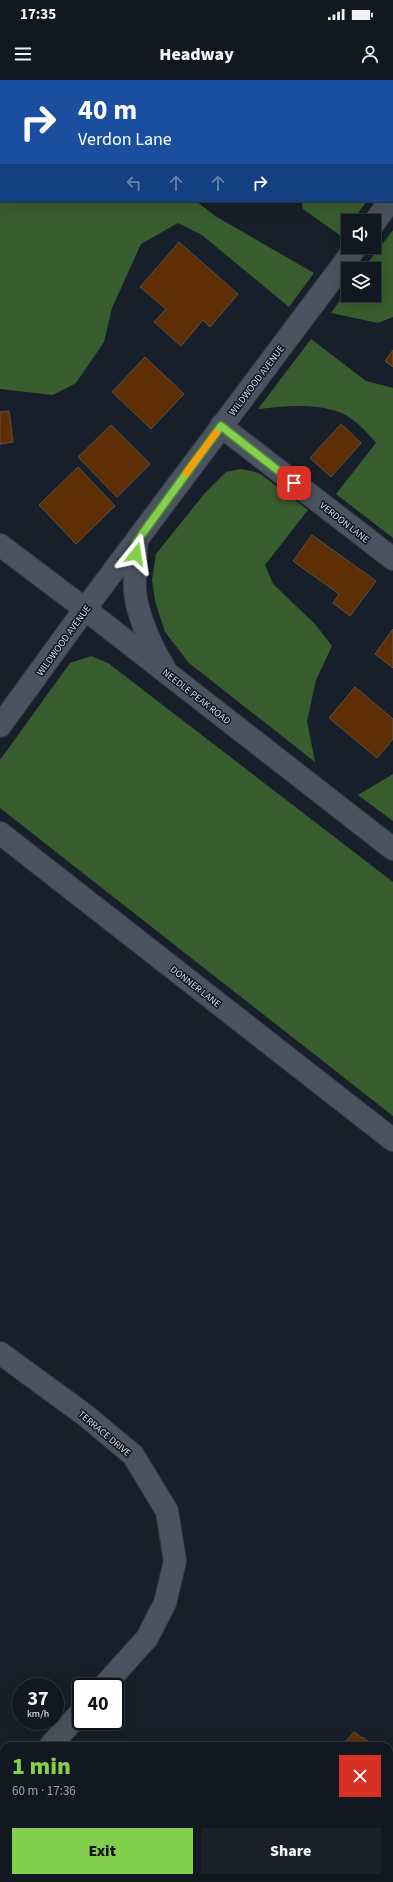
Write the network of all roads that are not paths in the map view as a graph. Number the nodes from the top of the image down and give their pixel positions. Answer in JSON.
{"nodes":[{"id":1,"x":390,"y":202,"type":"edge"},
{"id":2,"x":381,"y":214,"type":"edge"},
{"id":3,"x":351,"y":254,"type":"edge"},
{"id":4,"x":221,"y":426,"type":"junction"},
{"id":5,"x":137,"y":541,"type":"junction"},
{"id":6,"x":0,"y":545,"type":"edge"},
{"id":7,"x":393,"y":559,"type":"edge"},
{"id":8,"x":85,"y":609,"type":"junction"},
{"id":9,"x":169,"y":675,"type":"junction"},
{"id":10,"x":0,"y":726,"type":"edge"},
{"id":11,"x":0,"y":833,"type":"edge"},
{"id":12,"x":393,"y":849,"type":"edge"},
{"id":13,"x":393,"y":1140,"type":"edge"},
{"id":14,"x":0,"y":1353,"type":"edge"},
{"id":15,"x":112,"y":1678,"type":"edge"},
{"id":16,"x":72,"y":1722,"type":"edge"},
{"id":17,"x":54,"y":1742,"type":"edge"}],
"edges":[{"from":1,"to":2,"type":"street"},
{"from":3,"to":4,"type":"street","name":"WILDWOOD AVENUE"},
{"from":4,"to":5,"type":"street","name":"WILDWOOD AVENUE"},
{"from":4,"to":7,"type":"street","name":"VERDON LANE"},
{"from":5,"to":8,"type":"street","name":"WILDWOOD AVENUE"},
{"from":5,"to":9,"type":"street"},
{"from":6,"to":8,"type":"street","name":"NEEDLE PEAK ROAD"},
{"from":8,"to":9,"type":"street","name":"NEEDLE PEAK ROAD"},
{"from":8,"to":10,"type":"street","name":"WILDWOOD AVENUE"},
{"from":9,"to":12,"type":"street","name":"NEEDLE PEAK ROAD"},
{"from":11,"to":13,"type":"street","name":"DONNER LANE"},
{"from":14,"to":15,"type":"street","name":"TERRACE DRIVE"},
{"from":16,"to":17,"type":"street"}]}
